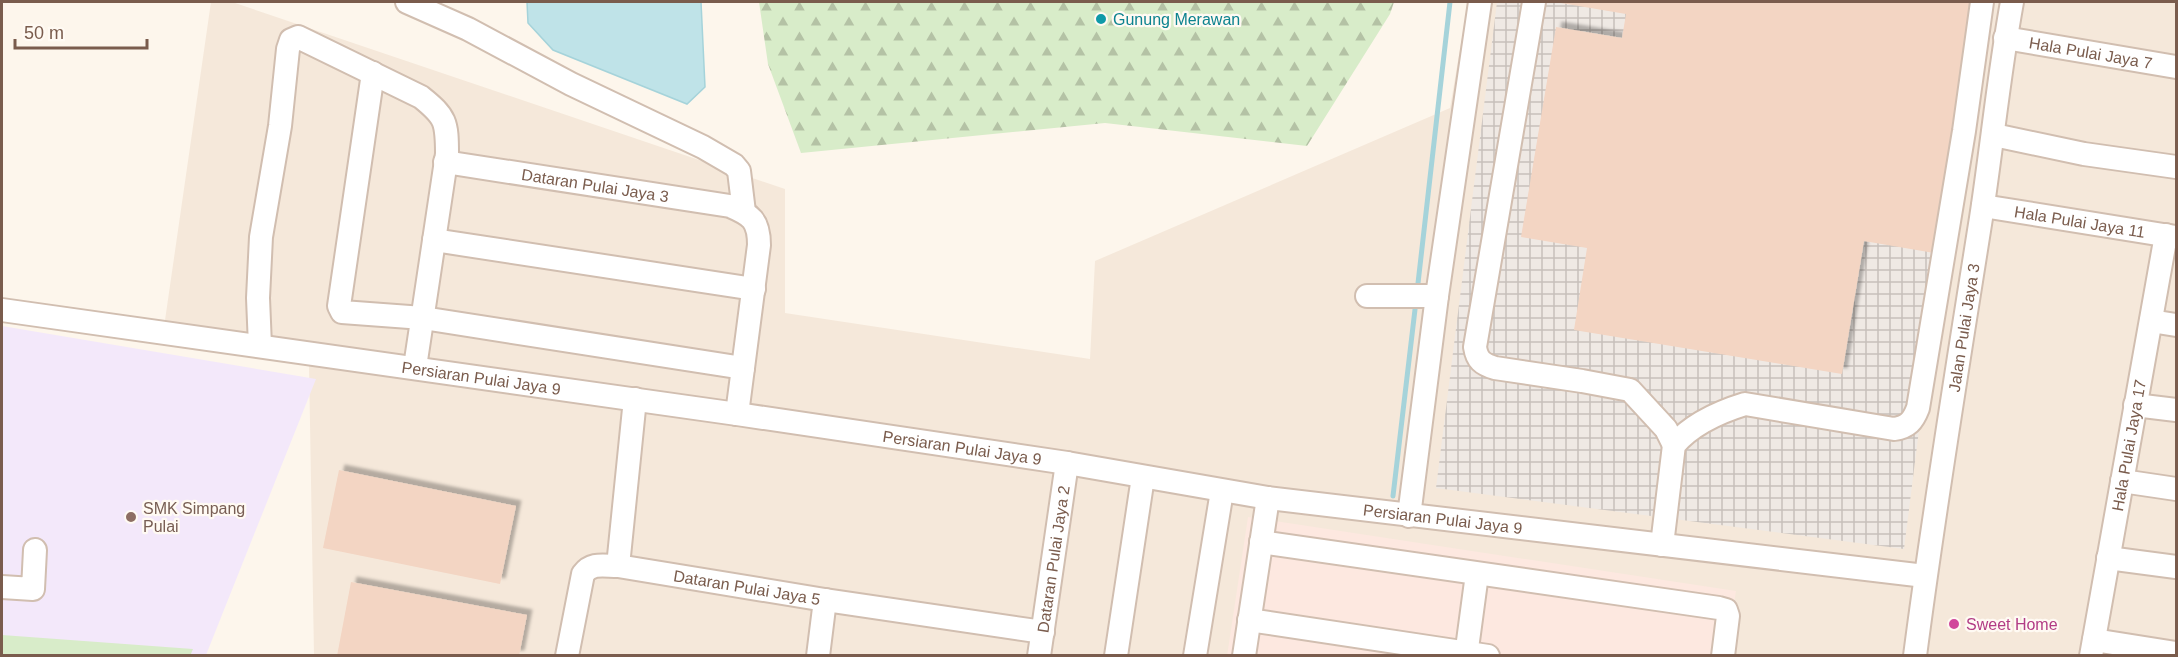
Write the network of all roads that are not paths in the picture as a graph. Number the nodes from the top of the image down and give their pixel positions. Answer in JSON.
{"nodes":[{"id":1,"x":407,"y":2,"type":"edge"},
{"id":2,"x":1480,"y":2,"type":"edge"},
{"id":3,"x":1534,"y":2,"type":"edge"},
{"id":4,"x":1982,"y":2,"type":"edge"},
{"id":5,"x":2012,"y":2,"type":"edge"},
{"id":6,"x":2005,"y":38,"type":"junction"},
{"id":7,"x":2176,"y":67,"type":"edge"},
{"id":8,"x":373,"y":73,"type":"junction"},
{"id":9,"x":1994,"y":135,"type":"junction"},
{"id":10,"x":445,"y":162,"type":"junction"},
{"id":11,"x":2176,"y":167,"type":"edge"},
{"id":12,"x":1983,"y":206,"type":"junction"},
{"id":13,"x":744,"y":212,"type":"junction"},
{"id":14,"x":2171,"y":236,"type":"edge"},
{"id":15,"x":434,"y":240,"type":"junction"},
{"id":16,"x":753,"y":289,"type":"junction"},
{"id":17,"x":1367,"y":296,"type":"dead end"},
{"id":18,"x":1437,"y":296,"type":"junction"},
{"id":19,"x":2,"y":310,"type":"edge"},
{"id":20,"x":423,"y":318,"type":"junction"},
{"id":21,"x":2151,"y":321,"type":"junction"},
{"id":22,"x":2176,"y":325,"type":"edge"},
{"id":23,"x":260,"y":346,"type":"junction"},
{"id":24,"x":415,"y":367,"type":"junction"},
{"id":25,"x":743,"y":368,"type":"junction"},
{"id":26,"x":635,"y":399,"type":"junction"},
{"id":27,"x":2135,"y":405,"type":"junction"},
{"id":28,"x":2176,"y":410,"type":"edge"},
{"id":29,"x":737,"y":414,"type":"junction"},
{"id":30,"x":1674,"y":445,"type":"junction"},
{"id":31,"x":1067,"y":463,"type":"junction"},
{"id":32,"x":1143,"y":477,"type":"junction"},
{"id":33,"x":2122,"y":481,"type":"junction"},
{"id":34,"x":2176,"y":489,"type":"edge"},
{"id":35,"x":1221,"y":491,"type":"junction"},
{"id":36,"x":1268,"y":498,"type":"junction"},
{"id":37,"x":1409,"y":516,"type":"junction"},
{"id":38,"x":1261,"y":542,"type":"junction"},
{"id":39,"x":1662,"y":545,"type":"junction"},
{"id":40,"x":35,"y":550,"type":"dead end"},
{"id":41,"x":2108,"y":558,"type":"junction"},
{"id":42,"x":618,"y":567,"type":"junction"},
{"id":43,"x":2176,"y":567,"type":"edge"},
{"id":44,"x":1477,"y":574,"type":"junction"},
{"id":45,"x":1925,"y":576,"type":"junction"},
{"id":46,"x":2,"y":587,"type":"edge"},
{"id":47,"x":825,"y":600,"type":"junction"},
{"id":48,"x":1249,"y":620,"type":"junction"},
{"id":49,"x":1043,"y":632,"type":"junction"},
{"id":50,"x":2092,"y":648,"type":"edge"},
{"id":51,"x":2176,"y":653,"type":"edge"},
{"id":52,"x":1466,"y":654,"type":"edge"},
{"id":53,"x":567,"y":656,"type":"edge"},
{"id":54,"x":818,"y":656,"type":"edge"},
{"id":55,"x":1039,"y":656,"type":"edge"},
{"id":56,"x":1116,"y":656,"type":"edge"},
{"id":57,"x":1195,"y":656,"type":"edge"},
{"id":58,"x":1244,"y":656,"type":"edge"},
{"id":59,"x":1488,"y":656,"type":"edge"},
{"id":60,"x":1723,"y":656,"type":"edge"},
{"id":61,"x":1915,"y":656,"type":"edge"}],
"edges":[{"from":1,"to":13,"type":"street"},
{"from":2,"to":18,"type":"street"},
{"from":3,"to":30,"type":"street"},
{"from":4,"to":30,"type":"street"},
{"from":5,"to":6,"type":"street","name":"Jalan Pulai Jaya 3"},
{"from":6,"to":7,"type":"street","name":"Hala Pulai Jaya 7"},
{"from":6,"to":9,"type":"street","name":"Jalan Pulai Jaya 3"},
{"from":8,"to":10,"type":"street"},
{"from":8,"to":20,"type":"street"},
{"from":8,"to":23,"type":"street"},
{"from":9,"to":11,"type":"street"},
{"from":9,"to":12,"type":"street","name":"Jalan Pulai Jaya 3"},
{"from":10,"to":13,"type":"street","name":"Dataran Pulai Jaya 3"},
{"from":10,"to":15,"type":"street"},
{"from":12,"to":14,"type":"street","name":"Hala Pulai Jaya 11"},
{"from":12,"to":45,"type":"street","name":"Jalan Pulai Jaya 3"},
{"from":13,"to":16,"type":"street"},
{"from":14,"to":21,"type":"street","name":"Hala Pulai Jaya 17"},
{"from":15,"to":16,"type":"street"},
{"from":15,"to":20,"type":"street"},
{"from":16,"to":25,"type":"street"},
{"from":17,"to":18,"type":"street"},
{"from":18,"to":37,"type":"street"},
{"from":19,"to":23,"type":"street","name":"Persiaran Pulai Jaya 9"},
{"from":20,"to":24,"type":"street"},
{"from":20,"to":25,"type":"street"},
{"from":21,"to":22,"type":"street"},
{"from":21,"to":27,"type":"street","name":"Hala Pulai Jaya 17"},
{"from":23,"to":24,"type":"street","name":"Persiaran Pulai Jaya 9"},
{"from":24,"to":26,"type":"street","name":"Persiaran Pulai Jaya 9"},
{"from":25,"to":29,"type":"street"},
{"from":26,"to":29,"type":"street","name":"Persiaran Pulai Jaya 9"},
{"from":26,"to":42,"type":"street"},
{"from":27,"to":28,"type":"street"},
{"from":27,"to":33,"type":"street","name":"Hala Pulai Jaya 17"},
{"from":29,"to":31,"type":"street","name":"Persiaran Pulai Jaya 9"},
{"from":30,"to":39,"type":"street"},
{"from":31,"to":32,"type":"street","name":"Persiaran Pulai Jaya 9"},
{"from":31,"to":49,"type":"street","name":"Dataran Pulai Jaya 2"},
{"from":32,"to":35,"type":"street","name":"Persiaran Pulai Jaya 9"},
{"from":32,"to":56,"type":"street"},
{"from":33,"to":34,"type":"street"},
{"from":33,"to":41,"type":"street","name":"Hala Pulai Jaya 17"},
{"from":35,"to":36,"type":"street","name":"Persiaran Pulai Jaya 9"},
{"from":35,"to":57,"type":"street"},
{"from":36,"to":37,"type":"street","name":"Persiaran Pulai Jaya 9"},
{"from":36,"to":38,"type":"street"},
{"from":37,"to":39,"type":"street","name":"Persiaran Pulai Jaya 9"},
{"from":38,"to":44,"type":"street"},
{"from":38,"to":48,"type":"street"},
{"from":39,"to":45,"type":"street","name":"Persiaran Pulai Jaya 9"},
{"from":40,"to":46,"type":"street"},
{"from":41,"to":43,"type":"street"},
{"from":41,"to":50,"type":"street","name":"Hala Pulai Jaya 17"},
{"from":42,"to":47,"type":"street","name":"Dataran Pulai Jaya 5"},
{"from":42,"to":53,"type":"street","name":"Dataran Pulai Jaya 5"},
{"from":44,"to":52,"type":"street"},
{"from":44,"to":60,"type":"street"},
{"from":45,"to":61,"type":"street","name":"Jalan Pulai Jaya 3"},
{"from":47,"to":49,"type":"street","name":"Dataran Pulai Jaya 5"},
{"from":47,"to":54,"type":"street"},
{"from":48,"to":52,"type":"street"},
{"from":48,"to":58,"type":"street"},
{"from":49,"to":55,"type":"street","name":"Dataran Pulai Jaya 2"},
{"from":50,"to":51,"type":"street"},
{"from":52,"to":59,"type":"street"}]}
